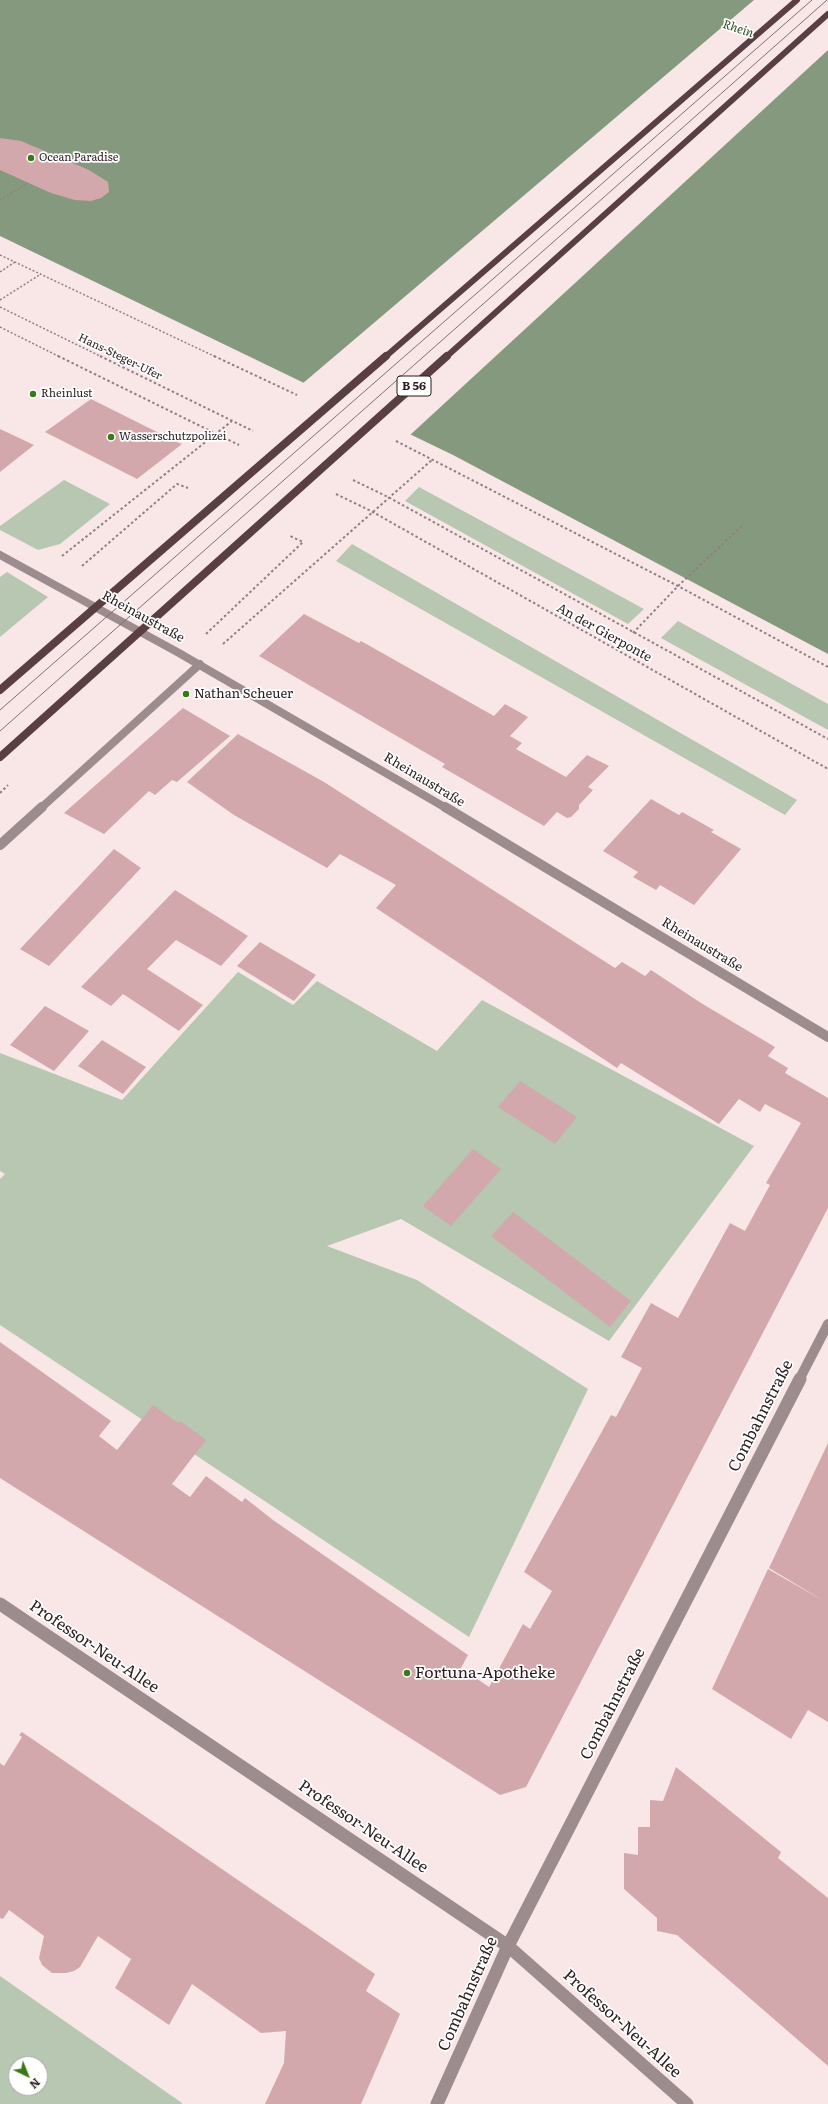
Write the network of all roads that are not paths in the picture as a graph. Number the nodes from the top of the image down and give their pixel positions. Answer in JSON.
{"nodes":[{"id":1,"x":797,"y":0,"type":"edge"},
{"id":2,"x":828,"y":14,"type":"edge"},
{"id":3,"x":0,"y":555,"type":"edge"},
{"id":4,"x":200,"y":664,"type":"junction"},
{"id":5,"x":0,"y":690,"type":"edge"},
{"id":6,"x":0,"y":757,"type":"edge"},
{"id":7,"x":0,"y":845,"type":"edge"},
{"id":8,"x":828,"y":1037,"type":"edge"},
{"id":9,"x":828,"y":1324,"type":"edge"},
{"id":10,"x":0,"y":1604,"type":"edge"},
{"id":11,"x":508,"y":1946,"type":"junction"},
{"id":12,"x":437,"y":2104,"type":"edge"},
{"id":13,"x":687,"y":2104,"type":"edge"}],
"edges":[{"from":1,"to":5,"type":"main road","bridge":true},
{"from":2,"to":6,"type":"main road","number":"B 56","bridge":true},
{"from":3,"to":4,"type":"street","name":"Rheinaustraße"},
{"from":4,"to":7,"type":"street"},
{"from":4,"to":8,"type":"street","name":"Rheinaustraße"},
{"from":9,"to":11,"type":"street","name":"Combahnstraße"},
{"from":10,"to":11,"type":"street","name":"Professor-Neu-Allee"},
{"from":11,"to":12,"type":"street","name":"Combahnstraße"},
{"from":11,"to":13,"type":"street","name":"Professor-Neu-Allee"}]}
